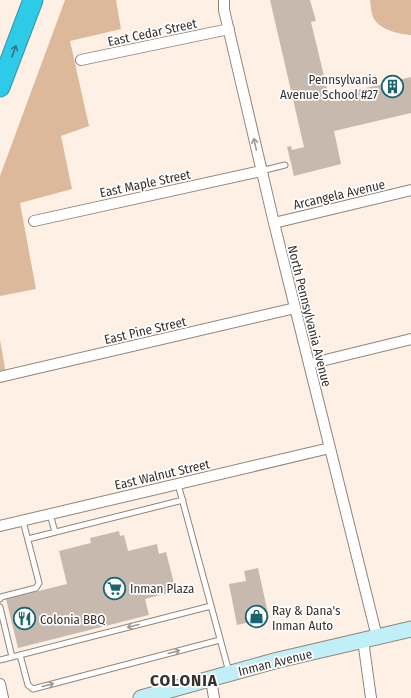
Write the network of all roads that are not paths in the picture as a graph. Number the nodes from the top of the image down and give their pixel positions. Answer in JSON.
{"nodes":[{"id":1,"x":32,"y":0,"type":"edge"},
{"id":2,"x":224,"y":0,"type":"edge"},
{"id":3,"x":228,"y":29,"type":"junction"},
{"id":4,"x":81,"y":60,"type":"dead end"},
{"id":5,"x":0,"y":87,"type":"edge"},
{"id":6,"x":285,"y":165,"type":"dead end"},
{"id":7,"x":261,"y":170,"type":"junction"},
{"id":8,"x":411,"y":190,"type":"edge"},
{"id":9,"x":34,"y":221,"type":"dead end"},
{"id":10,"x":274,"y":222,"type":"junction"},
{"id":11,"x":295,"y":308,"type":"junction"},
{"id":12,"x":411,"y":339,"type":"edge"},
{"id":13,"x":309,"y":364,"type":"junction"},
{"id":14,"x":0,"y":377,"type":"edge"},
{"id":15,"x":330,"y":448,"type":"junction"},
{"id":16,"x":178,"y":484,"type":"junction"},
{"id":17,"x":183,"y":500,"type":"junction"},
{"id":18,"x":50,"y":514,"type":"junction"},
{"id":19,"x":23,"y":521,"type":"junction"},
{"id":20,"x":0,"y":526,"type":"edge"},
{"id":21,"x":55,"y":532,"type":"junction"},
{"id":22,"x":28,"y":539,"type":"junction"},
{"id":23,"x":0,"y":599,"type":"edge"},
{"id":24,"x":211,"y":606,"type":"junction"},
{"id":25,"x":0,"y":607,"type":"edge"},
{"id":26,"x":411,"y":629,"type":"edge"},
{"id":27,"x":370,"y":639,"type":"junction"},
{"id":28,"x":220,"y":640,"type":"junction"},
{"id":29,"x":20,"y":655,"type":"junction"},
{"id":30,"x":12,"y":657,"type":"junction"},
{"id":31,"x":0,"y":660,"type":"edge"},
{"id":32,"x":229,"y":674,"type":"junction"},
{"id":33,"x":211,"y":679,"type":"junction"},
{"id":34,"x":0,"y":684,"type":"edge"},
{"id":35,"x":3,"y":698,"type":"edge"},
{"id":36,"x":140,"y":698,"type":"edge"},
{"id":37,"x":214,"y":698,"type":"edge"},
{"id":38,"x":371,"y":698,"type":"edge"}],
"edges":[{"from":5,"to":1,"type":"highway","one_way":true},
{"from":2,"to":3,"type":"street","name":"North Pennsylvania Avenue"},
{"from":3,"to":4,"type":"street","name":"East Cedar Street"},
{"from":7,"to":3,"type":"street","name":"North Pennsylvania Avenue","one_way":true},
{"from":6,"to":7,"type":"lane"},
{"from":7,"to":9,"type":"street","name":"East Maple Street"},
{"from":7,"to":10,"type":"street","name":"North Pennsylvania Avenue"},
{"from":8,"to":10,"type":"street","name":"Arcangela Avenue"},
{"from":10,"to":11,"type":"street","name":"North Pennsylvania Avenue"},
{"from":11,"to":13,"type":"street","name":"North Pennsylvania Avenue"},
{"from":11,"to":14,"type":"street","name":"East Pine Street"},
{"from":12,"to":13,"type":"street"},
{"from":13,"to":15,"type":"street","name":"North Pennsylvania Avenue"},
{"from":15,"to":16,"type":"street","name":"East Walnut Street"},
{"from":15,"to":27,"type":"street","name":"North Pennsylvania Avenue"},
{"from":16,"to":17,"type":"lane"},
{"from":16,"to":18,"type":"street","name":"East Walnut Street"},
{"from":17,"to":21,"type":"lane"},
{"from":17,"to":24,"type":"lane"},
{"from":18,"to":19,"type":"street","name":"East Walnut Street"},
{"from":18,"to":21,"type":"lane"},
{"from":19,"to":20,"type":"street","name":"East Walnut Street"},
{"from":19,"to":22,"type":"lane"},
{"from":21,"to":22,"type":"lane"},
{"from":22,"to":23,"type":"lane"},
{"from":24,"to":28,"type":"lane"},
{"from":24,"to":29,"type":"lane","one_way":true},
{"from":25,"to":30,"type":"lane"},
{"from":26,"to":27,"type":"main road","name":"Inman Avenue"},
{"from":27,"to":32,"type":"main road","name":"Inman Avenue"},
{"from":27,"to":38,"type":"street","name":"North Pennsylvania Avenue"},
{"from":29,"to":28,"type":"lane","one_way":true},
{"from":28,"to":32,"type":"lane"},
{"from":29,"to":30,"type":"lane"},
{"from":30,"to":31,"type":"lane"},
{"from":32,"to":33,"type":"main road","name":"Inman Avenue"},
{"from":33,"to":36,"type":"main road","name":"Inman Avenue"},
{"from":33,"to":37,"type":"street"},
{"from":34,"to":35,"type":"street"}]}
